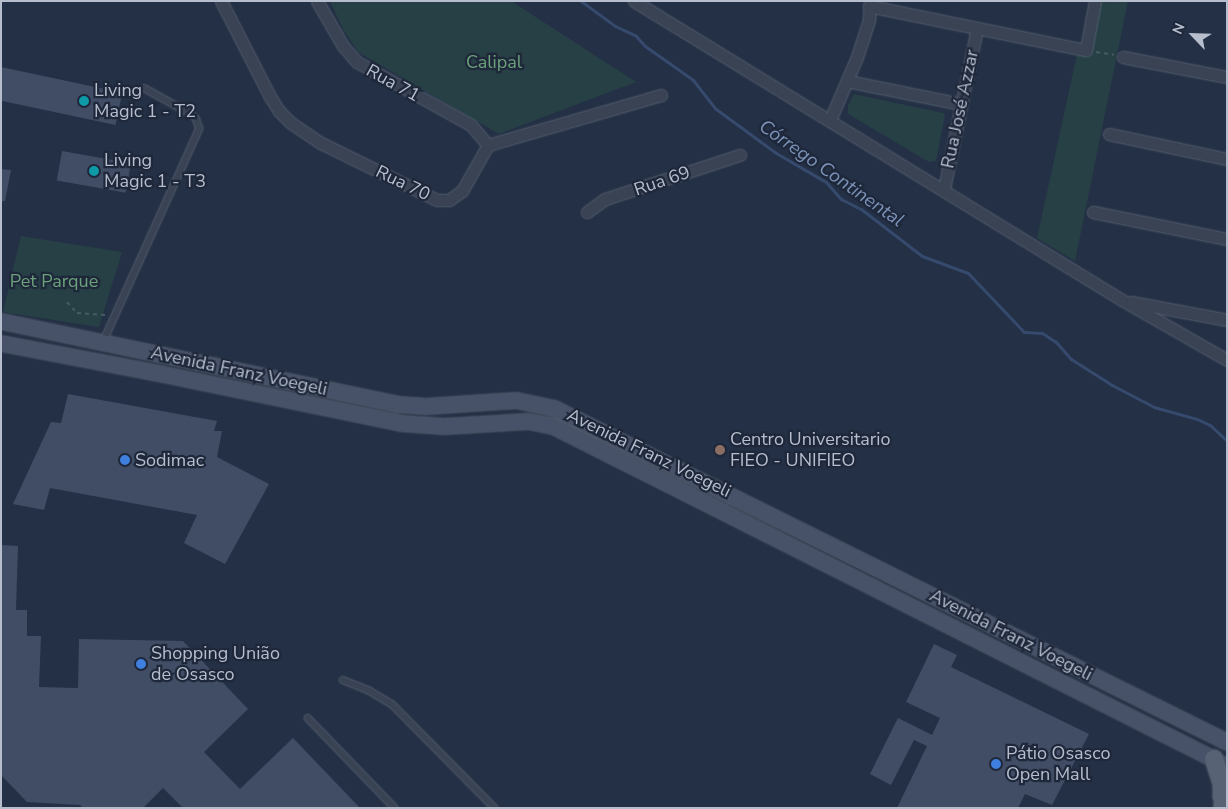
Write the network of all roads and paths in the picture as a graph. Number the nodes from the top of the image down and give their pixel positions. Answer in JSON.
{"nodes":[{"id":1,"x":220,"y":1,"type":"edge"},
{"id":2,"x":318,"y":1,"type":"edge"},
{"id":3,"x":634,"y":1,"type":"edge"},
{"id":4,"x":1095,"y":1,"type":"edge"},
{"id":5,"x":876,"y":4,"type":"edge"},
{"id":6,"x":977,"y":28,"type":"junction"},
{"id":7,"x":1086,"y":50,"type":"junction"},
{"id":8,"x":1123,"y":57,"type":"joint"},
{"id":9,"x":1227,"y":77,"type":"edge"},
{"id":10,"x":847,"y":81,"type":"junction"},
{"id":11,"x":145,"y":88,"type":"dead end"},
{"id":12,"x":662,"y":95,"type":"dead end"},
{"id":13,"x":961,"y":104,"type":"junction"},
{"id":14,"x":830,"y":120,"type":"junction"},
{"id":15,"x":1109,"y":134,"type":"dead end"},
{"id":16,"x":488,"y":145,"type":"junction"},
{"id":17,"x":740,"y":155,"type":"dead end"},
{"id":18,"x":1227,"y":159,"type":"edge"},
{"id":19,"x":944,"y":189,"type":"junction"},
{"id":20,"x":587,"y":212,"type":"dead end"},
{"id":21,"x":1093,"y":212,"type":"dead end"},
{"id":22,"x":1227,"y":239,"type":"edge"},
{"id":23,"x":1122,"y":300,"type":"junction"},
{"id":24,"x":67,"y":302,"type":"dead end"},
{"id":25,"x":115,"y":315,"type":"junction"},
{"id":26,"x":1227,"y":320,"type":"edge"},
{"id":27,"x":1,"y":321,"type":"edge"},
{"id":28,"x":21,"y":324,"type":"junction"},
{"id":29,"x":103,"y":342,"type":"junction"},
{"id":30,"x":7,"y":344,"type":"edge"},
{"id":31,"x":1227,"y":360,"type":"edge"},
{"id":32,"x":366,"y":398,"type":"junction"},
{"id":33,"x":507,"y":400,"type":"junction"},
{"id":34,"x":531,"y":402,"type":"junction"},
{"id":35,"x":322,"y":407,"type":"junction"},
{"id":36,"x":520,"y":422,"type":"junction"},
{"id":37,"x":343,"y":680,"type":"dead end"},
{"id":38,"x":1159,"y":709,"type":"junction"},
{"id":39,"x":308,"y":718,"type":"dead end"},
{"id":40,"x":1150,"y":726,"type":"junction"},
{"id":41,"x":1227,"y":742,"type":"edge"},
{"id":42,"x":1220,"y":764,"type":"edge"},
{"id":43,"x":395,"y":808,"type":"edge"},
{"id":44,"x":495,"y":808,"type":"edge"},
{"id":45,"x":1222,"y":808,"type":"edge"}],
"edges":[{"from":1,"to":16,"type":"street","name":"Rua 70"},
{"from":2,"to":16,"type":"street","name":"Rua 71"},
{"from":3,"to":14,"type":"street"},
{"from":4,"to":7,"type":"street"},
{"from":5,"to":6,"type":"street"},
{"from":5,"to":10,"type":"street"},
{"from":6,"to":7,"type":"street"},
{"from":6,"to":13,"type":"street","name":"Rua José Azzar"},
{"from":7,"to":8,"type":"path"},
{"from":8,"to":9,"type":"street"},
{"from":10,"to":13,"type":"street"},
{"from":10,"to":14,"type":"street"},
{"from":11,"to":25,"type":"lane"},
{"from":12,"to":16,"type":"street"},
{"from":13,"to":19,"type":"street","name":"Rua José Azzar"},
{"from":14,"to":19,"type":"street"},
{"from":15,"to":18,"type":"street"},
{"from":17,"to":20,"type":"street","name":"Rua 69"},
{"from":19,"to":23,"type":"street"},
{"from":21,"to":22,"type":"street"},
{"from":23,"to":26,"type":"street"},
{"from":23,"to":31,"type":"street"},
{"from":24,"to":25,"type":"path"},
{"from":25,"to":29,"type":"lane"},
{"from":27,"to":28,"type":"main road","name":"Avenida Franz Voegeli"},
{"from":28,"to":29,"type":"main road","name":"Avenida Franz Voegeli"},
{"from":28,"to":30,"type":"main road"},
{"from":29,"to":32,"type":"main road","name":"Avenida Franz Voegeli"},
{"from":30,"to":35,"type":"main road","name":"Avenida Franz Voegeli"},
{"from":32,"to":33,"type":"main road","name":"Avenida Franz Voegeli"},
{"from":32,"to":35,"type":"main road"},
{"from":33,"to":34,"type":"main road","name":"Avenida Franz Voegeli"},
{"from":33,"to":36,"type":"main road"},
{"from":34,"to":36,"type":"main road"},
{"from":34,"to":38,"type":"main road","name":"Avenida Franz Voegeli"},
{"from":35,"to":36,"type":"main road","name":"Avenida Franz Voegeli"},
{"from":36,"to":40,"type":"main road","name":"Avenida Franz Voegeli"},
{"from":37,"to":44,"type":"lane"},
{"from":38,"to":40,"type":"main road"},
{"from":38,"to":41,"type":"main road","name":"Avenida Franz Voegeli"},
{"from":39,"to":43,"type":"lane"},
{"from":40,"to":42,"type":"main road","name":"Avenida Franz Voegeli"},
{"from":42,"to":45,"type":"main road"}]}
